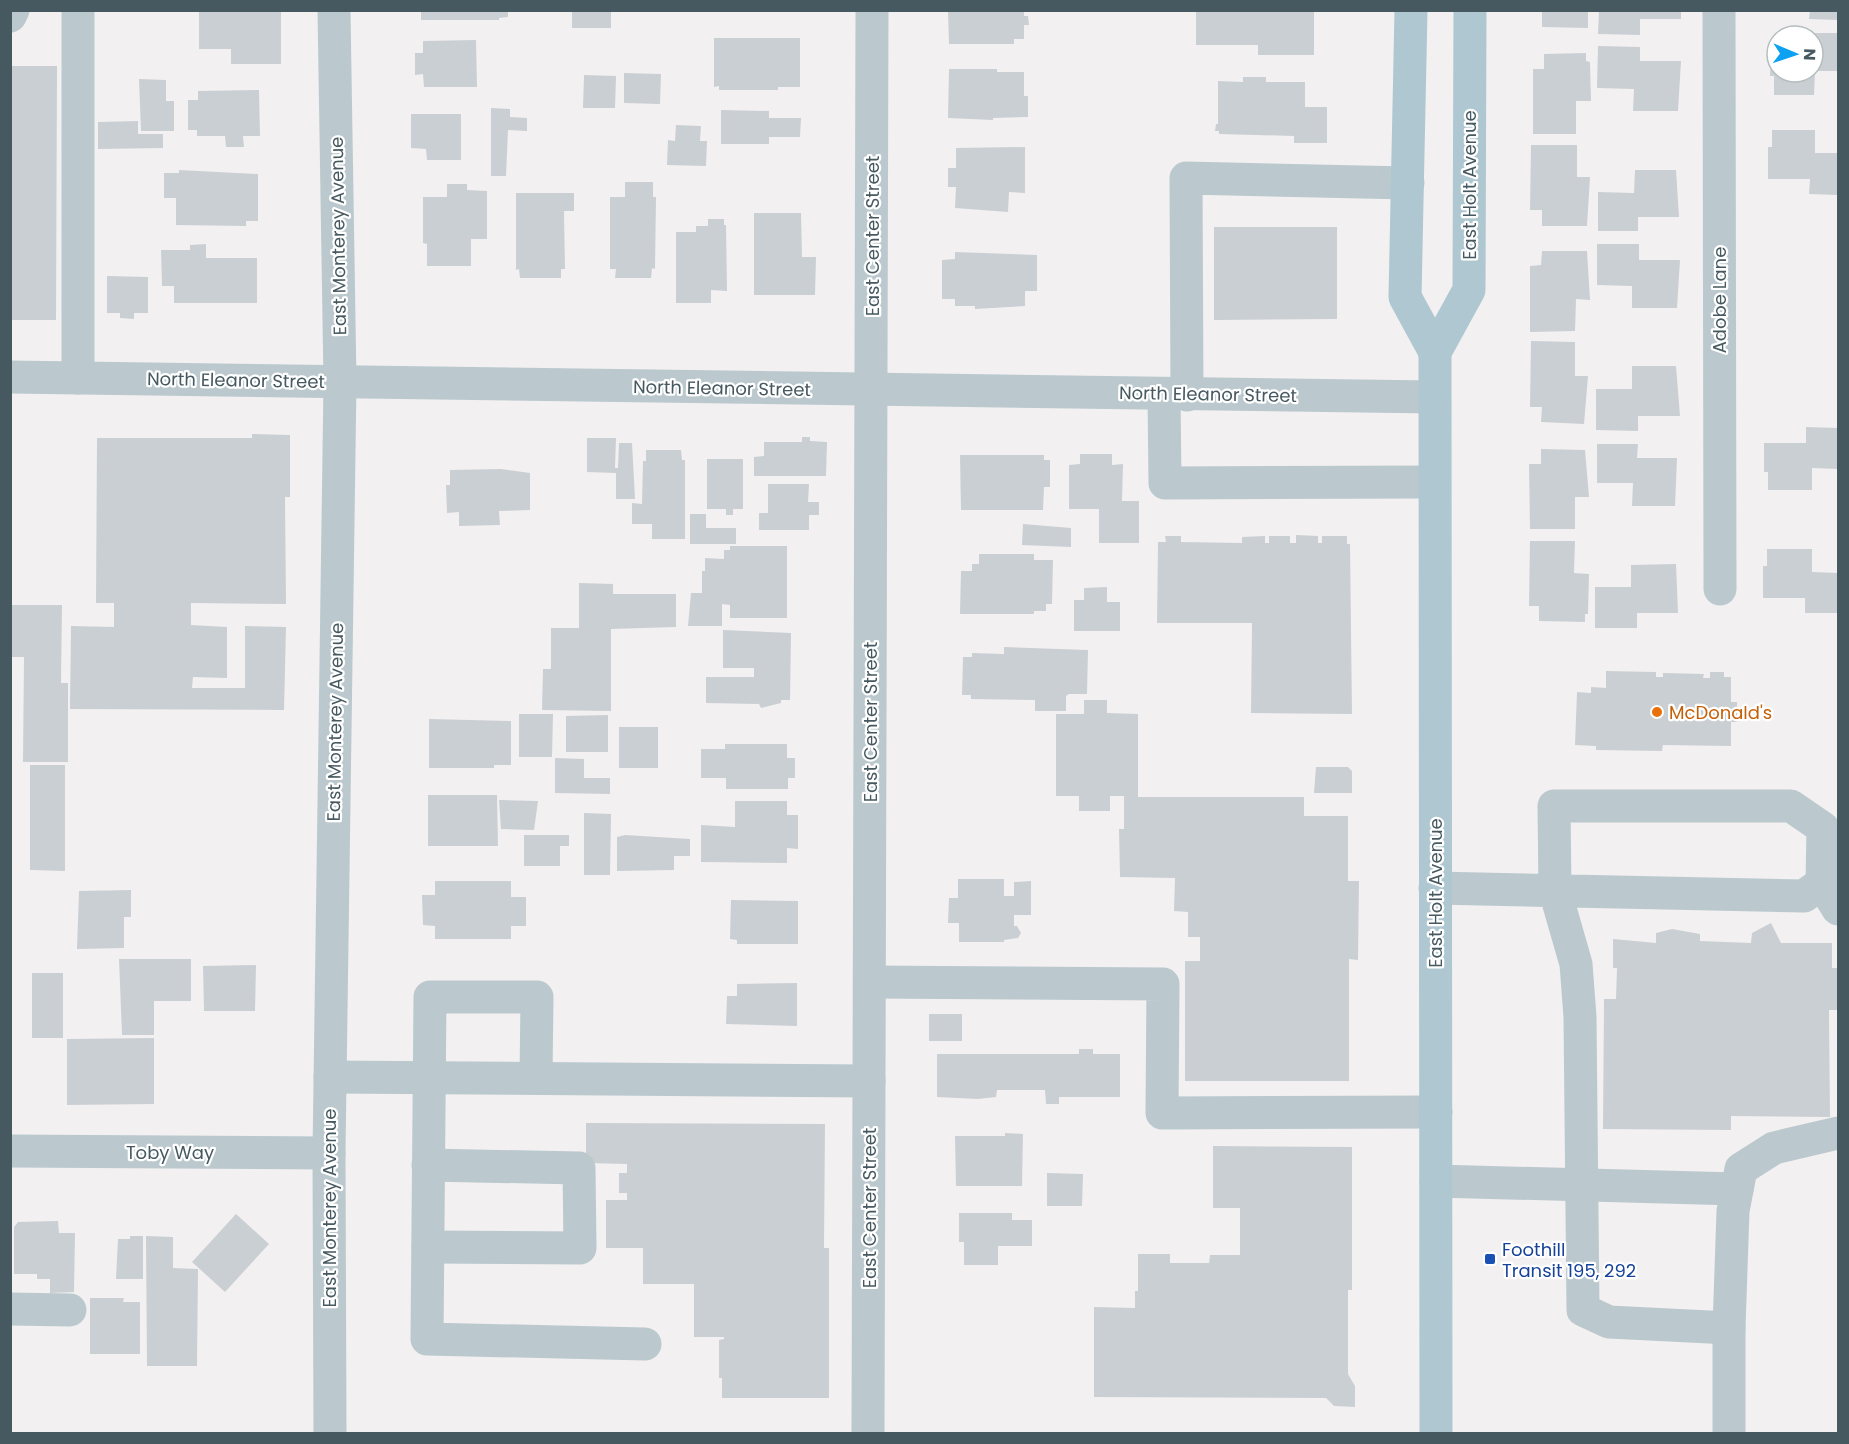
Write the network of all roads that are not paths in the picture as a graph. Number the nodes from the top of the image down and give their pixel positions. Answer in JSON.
{"nodes":[{"id":1,"x":14,"y":10,"type":"edge"},
{"id":2,"x":78,"y":10,"type":"edge"},
{"id":3,"x":334,"y":10,"type":"edge"},
{"id":4,"x":872,"y":10,"type":"edge"},
{"id":5,"x":1411,"y":10,"type":"edge"},
{"id":6,"x":1470,"y":10,"type":"edge"},
{"id":7,"x":1719,"y":10,"type":"edge"},
{"id":8,"x":10,"y":16,"type":"edge"},
{"id":9,"x":1408,"y":183,"type":"junction"},
{"id":10,"x":1435,"y":352,"type":"junction"},
{"id":11,"x":10,"y":377,"type":"edge"},
{"id":12,"x":78,"y":378,"type":"junction"},
{"id":13,"x":340,"y":382,"type":"junction"},
{"id":14,"x":871,"y":390,"type":"junction"},
{"id":15,"x":1175,"y":394,"type":"junction"},
{"id":16,"x":1434,"y":397,"type":"junction"},
{"id":17,"x":1434,"y":482,"type":"junction"},
{"id":18,"x":1720,"y":589,"type":"dead end"},
{"id":19,"x":1435,"y":888,"type":"junction"},
{"id":20,"x":1555,"y":891,"type":"junction"},
{"id":21,"x":1830,"y":896,"type":"edge"},
{"id":22,"x":870,"y":982,"type":"junction"},
{"id":23,"x":330,"y":1077,"type":"junction"},
{"id":24,"x":429,"y":1077,"type":"junction"},
{"id":25,"x":536,"y":1078,"type":"junction"},
{"id":26,"x":869,"y":1081,"type":"junction"},
{"id":27,"x":1436,"y":1113,"type":"junction"},
{"id":28,"x":1839,"y":1133,"type":"edge"},
{"id":29,"x":10,"y":1151,"type":"edge"},
{"id":30,"x":329,"y":1153,"type":"junction"},
{"id":31,"x":428,"y":1165,"type":"junction"},
{"id":32,"x":1436,"y":1180,"type":"junction"},
{"id":33,"x":1582,"y":1184,"type":"junction"},
{"id":34,"x":1737,"y":1188,"type":"junction"},
{"id":35,"x":428,"y":1247,"type":"junction"},
{"id":36,"x":10,"y":1309,"type":"edge"},
{"id":37,"x":70,"y":1310,"type":"dead end"},
{"id":38,"x":1729,"y":1328,"type":"junction"},
{"id":39,"x":645,"y":1344,"type":"dead end"},
{"id":40,"x":330,"y":1434,"type":"edge"},
{"id":41,"x":868,"y":1434,"type":"edge"},
{"id":42,"x":1436,"y":1434,"type":"edge"},
{"id":43,"x":1729,"y":1434,"type":"edge"}],
"edges":[{"from":1,"to":8,"type":"street"},
{"from":2,"to":12,"type":"street"},
{"from":3,"to":13,"type":"street","name":"East Monterey Avenue"},
{"from":4,"to":14,"type":"street","name":"East Center Street"},
{"from":5,"to":9,"type":"main road","name":"East Holt Avenue"},
{"from":6,"to":10,"type":"main road","name":"East Holt Avenue"},
{"from":7,"to":18,"type":"street","name":"Adobe Lane"},
{"from":9,"to":10,"type":"main road","name":"East Holt Avenue"},
{"from":9,"to":15,"type":"street"},
{"from":10,"to":16,"type":"main road","name":"East Holt Avenue"},
{"from":11,"to":12,"type":"street","name":"North Eleanor Street"},
{"from":12,"to":13,"type":"street","name":"North Eleanor Street"},
{"from":13,"to":14,"type":"street","name":"North Eleanor Street"},
{"from":13,"to":23,"type":"street","name":"East Monterey Avenue"},
{"from":14,"to":15,"type":"street","name":"North Eleanor Street"},
{"from":14,"to":22,"type":"street","name":"East Center Street"},
{"from":15,"to":16,"type":"street","name":"North Eleanor Street"},
{"from":15,"to":17,"type":"street"},
{"from":16,"to":17,"type":"main road","name":"East Holt Avenue"},
{"from":17,"to":19,"type":"main road","name":"East Holt Avenue"},
{"from":19,"to":20,"type":"street"},
{"from":19,"to":27,"type":"main road","name":"East Holt Avenue"},
{"from":20,"to":21,"type":"street"},
{"from":20,"to":21,"type":"street"},
{"from":20,"to":33,"type":"street"},
{"from":22,"to":26,"type":"street","name":"East Center Street"},
{"from":22,"to":27,"type":"street"},
{"from":23,"to":24,"type":"street"},
{"from":23,"to":30,"type":"street","name":"East Monterey Avenue"},
{"from":24,"to":25,"type":"street"},
{"from":24,"to":25,"type":"street"},
{"from":24,"to":31,"type":"street"},
{"from":25,"to":26,"type":"street"},
{"from":26,"to":41,"type":"street","name":"East Center Street"},
{"from":27,"to":32,"type":"main road","name":"East Holt Avenue"},
{"from":28,"to":34,"type":"street"},
{"from":29,"to":30,"type":"street","name":"Toby Way"},
{"from":30,"to":40,"type":"street","name":"East Monterey Avenue"},
{"from":31,"to":35,"type":"street"},
{"from":31,"to":35,"type":"street"},
{"from":32,"to":33,"type":"street"},
{"from":32,"to":42,"type":"main road","name":"East Holt Avenue"},
{"from":33,"to":34,"type":"street"},
{"from":33,"to":38,"type":"street"},
{"from":34,"to":38,"type":"street"},
{"from":35,"to":39,"type":"street"},
{"from":36,"to":37,"type":"street"},
{"from":38,"to":43,"type":"street"}]}
